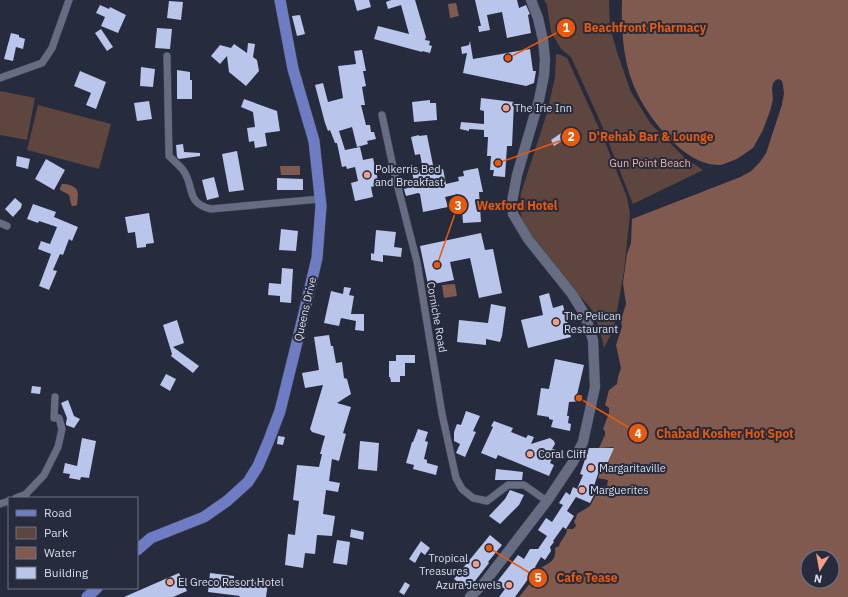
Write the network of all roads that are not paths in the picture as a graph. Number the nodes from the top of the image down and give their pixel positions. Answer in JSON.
{"nodes":[{"id":1,"x":69,"y":0,"type":"edge"},
{"id":2,"x":280,"y":0,"type":"edge"},
{"id":3,"x":531,"y":0,"type":"edge"},
{"id":4,"x":167,"y":56,"type":"dead end"},
{"id":5,"x":0,"y":78,"type":"edge"},
{"id":6,"x":382,"y":115,"type":"dead end"},
{"id":7,"x":320,"y":199,"type":"junction"},
{"id":8,"x":0,"y":223,"type":"edge"},
{"id":9,"x":7,"y":226,"type":"dead end"},
{"id":10,"x":55,"y":397,"type":"dead end"},
{"id":11,"x":18,"y":497,"type":"edge"},
{"id":12,"x":547,"y":501,"type":"junction"},
{"id":13,"x":138,"y":549,"type":"edge"},
{"id":14,"x":96,"y":589,"type":"edge"},
{"id":15,"x":87,"y":597,"type":"edge"},
{"id":16,"x":470,"y":597,"type":"edge"}],
"edges":[{"from":1,"to":5,"type":"street"},
{"from":2,"to":7,"type":"main road","name":"Queens Drive"},
{"from":3,"to":12,"type":"main road"},
{"from":4,"to":7,"type":"street"},
{"from":6,"to":12,"type":"street","name":"Corniche Road"},
{"from":7,"to":13,"type":"main road","name":"Queens Drive"},
{"from":8,"to":9,"type":"street"},
{"from":10,"to":11,"type":"street"},
{"from":12,"to":16,"type":"main road"},
{"from":14,"to":15,"type":"main road"}]}
